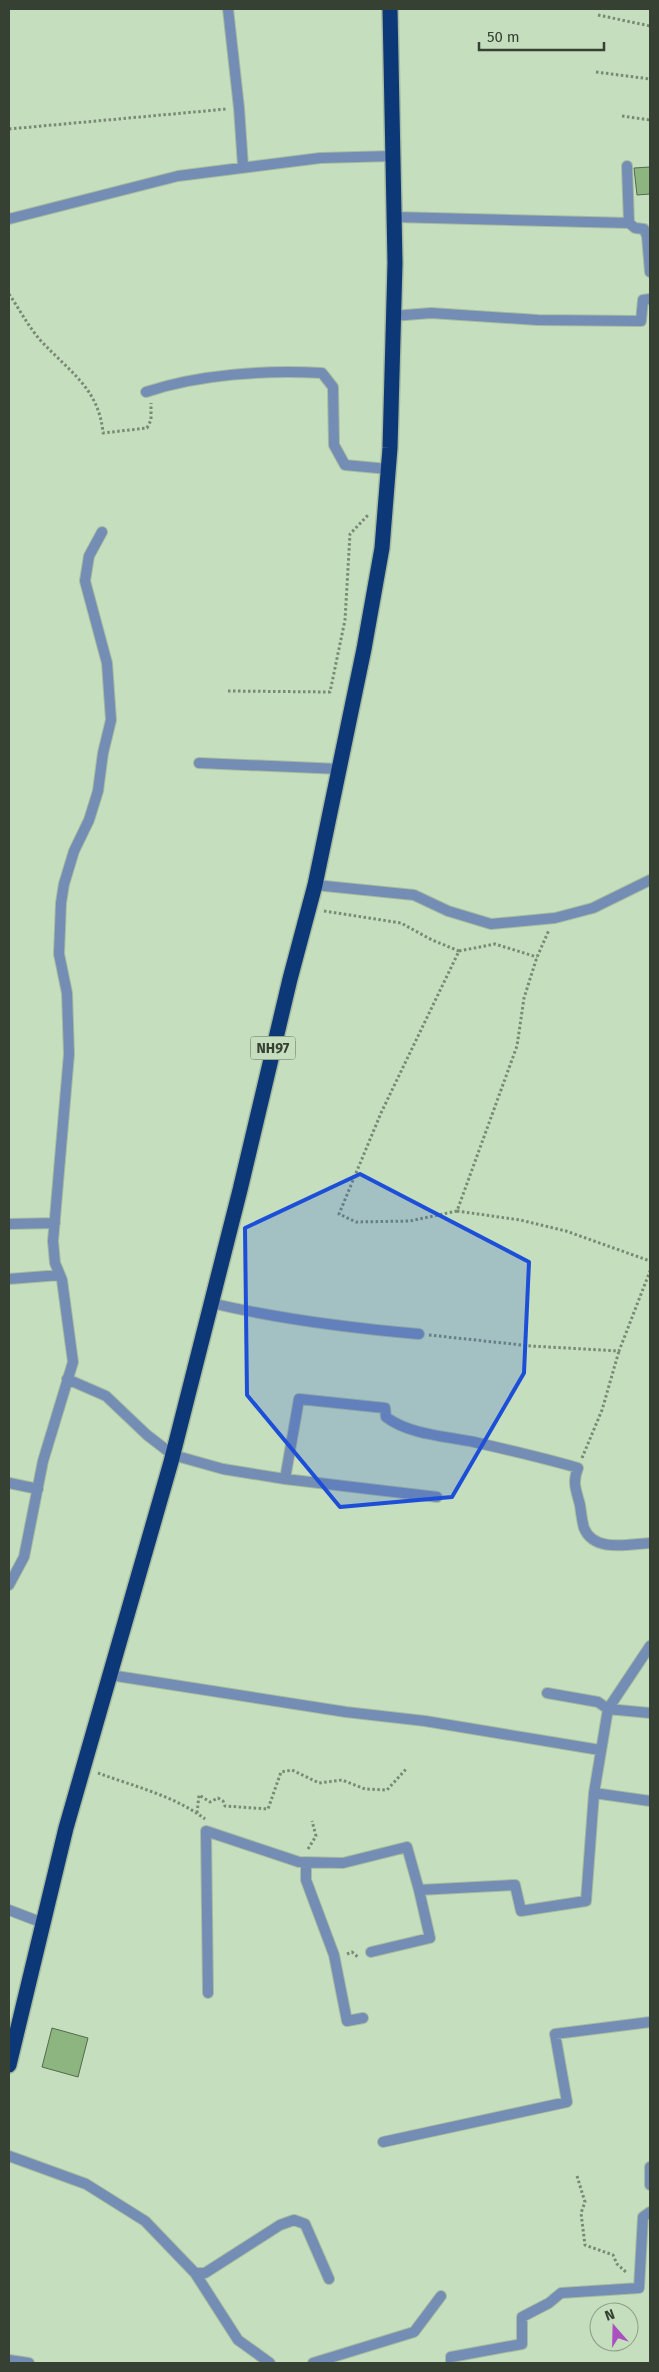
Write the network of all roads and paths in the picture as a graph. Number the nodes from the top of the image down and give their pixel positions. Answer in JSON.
{"nodes":[{"id":1,"x":228,"y":9,"type":"edge"},
{"id":2,"x":390,"y":9,"type":"edge"},
{"id":3,"x":598,"y":15,"type":"dead end"},
{"id":4,"x":650,"y":26,"type":"edge"},
{"id":5,"x":596,"y":72,"type":"dead end"},
{"id":6,"x":650,"y":79,"type":"edge"},
{"id":7,"x":239,"y":108,"type":"junction"},
{"id":8,"x":622,"y":116,"type":"dead end"},
{"id":9,"x":650,"y":120,"type":"edge"},
{"id":10,"x":9,"y":129,"type":"edge"},
{"id":11,"x":393,"y":156,"type":"junction"},
{"id":12,"x":243,"y":166,"type":"junction"},
{"id":13,"x":627,"y":166,"type":"dead end"},
{"id":14,"x":394,"y":217,"type":"junction"},
{"id":15,"x":9,"y":219,"type":"edge"},
{"id":16,"x":629,"y":223,"type":"junction"},
{"id":17,"x":650,"y":272,"type":"edge"},
{"id":18,"x":9,"y":294,"type":"edge"},
{"id":19,"x":650,"y":299,"type":"edge"},
{"id":20,"x":393,"y":316,"type":"junction"},
{"id":21,"x":146,"y":392,"type":"joint"},
{"id":22,"x":388,"y":469,"type":"junction"},
{"id":23,"x":370,"y":505,"type":"dead end"},
{"id":24,"x":102,"y":532,"type":"dead end"},
{"id":25,"x":228,"y":690,"type":"dead end"},
{"id":26,"x":199,"y":764,"type":"dead end"},
{"id":27,"x":340,"y":769,"type":"junction"},
{"id":28,"x":650,"y":880,"type":"edge"},
{"id":29,"x":315,"y":885,"type":"junction"},
{"id":30,"x":309,"y":909,"type":"junction"},
{"id":31,"x":555,"y":918,"type":"junction"},
{"id":32,"x":459,"y":951,"type":"junction"},
{"id":33,"x":537,"y":957,"type":"junction"},
{"id":34,"x":457,"y":1211,"type":"junction"},
{"id":35,"x":54,"y":1223,"type":"junction"},
{"id":36,"x":9,"y":1224,"type":"edge"},
{"id":37,"x":650,"y":1261,"type":"edge"},
{"id":38,"x":650,"y":1271,"type":"edge"},
{"id":39,"x":60,"y":1275,"type":"junction"},
{"id":40,"x":9,"y":1279,"type":"edge"},
{"id":41,"x":211,"y":1303,"type":"junction"},
{"id":42,"x":419,"y":1334,"type":"joint"},
{"id":43,"x":619,"y":1351,"type":"junction"},
{"id":44,"x":66,"y":1379,"type":"junction"},
{"id":45,"x":173,"y":1455,"type":"junction"},
{"id":46,"x":578,"y":1468,"type":"junction"},
{"id":47,"x":285,"y":1479,"type":"junction"},
{"id":48,"x":9,"y":1483,"type":"edge"},
{"id":49,"x":38,"y":1489,"type":"junction"},
{"id":50,"x":438,"y":1497,"type":"dead end"},
{"id":51,"x":650,"y":1543,"type":"edge"},
{"id":52,"x":9,"y":1585,"type":"edge"},
{"id":53,"x":650,"y":1646,"type":"edge"},
{"id":54,"x":110,"y":1676,"type":"junction"},
{"id":55,"x":547,"y":1693,"type":"dead end"},
{"id":56,"x":608,"y":1709,"type":"junction"},
{"id":57,"x":650,"y":1713,"type":"edge"},
{"id":58,"x":600,"y":1750,"type":"junction"},
{"id":59,"x":84,"y":1768,"type":"junction"},
{"id":60,"x":407,"y":1768,"type":"dead end"},
{"id":61,"x":594,"y":1793,"type":"junction"},
{"id":62,"x":650,"y":1801,"type":"edge"},
{"id":63,"x":197,"y":1813,"type":"junction"},
{"id":64,"x":312,"y":1821,"type":"dead end"},
{"id":65,"x":206,"y":1831,"type":"junction"},
{"id":66,"x":306,"y":1862,"type":"junction"},
{"id":67,"x":419,"y":1890,"type":"junction"},
{"id":68,"x":9,"y":1910,"type":"edge"},
{"id":69,"x":43,"y":1923,"type":"junction"},
{"id":70,"x":371,"y":1952,"type":"joint"},
{"id":71,"x":335,"y":1963,"type":"junction"},
{"id":72,"x":208,"y":1993,"type":"dead end"},
{"id":73,"x":363,"y":2018,"type":"dead end"},
{"id":74,"x":650,"y":2022,"type":"edge"},
{"id":75,"x":9,"y":2065,"type":"edge"},
{"id":76,"x":383,"y":2142,"type":"dead end"},
{"id":77,"x":9,"y":2156,"type":"edge"},
{"id":78,"x":650,"y":2167,"type":"edge"},
{"id":79,"x":577,"y":2176,"type":"dead end"},
{"id":80,"x":650,"y":2185,"type":"edge"},
{"id":81,"x":650,"y":2212,"type":"edge"},
{"id":82,"x":195,"y":2272,"type":"junction"},
{"id":83,"x":641,"y":2272,"type":"junction"},
{"id":84,"x":329,"y":2279,"type":"dead end"},
{"id":85,"x":441,"y":2296,"type":"dead end"},
{"id":86,"x":9,"y":2360,"type":"edge"},
{"id":87,"x":28,"y":2363,"type":"edge"},
{"id":88,"x":270,"y":2363,"type":"edge"},
{"id":89,"x":314,"y":2363,"type":"edge"},
{"id":90,"x":451,"y":2363,"type":"edge"}],
"edges":[{"from":1,"to":7,"type":"street"},
{"from":2,"to":11,"type":"highway","number":"NH97"},
{"from":3,"to":4,"type":"path"},
{"from":5,"to":6,"type":"path"},
{"from":7,"to":10,"type":"path"},
{"from":7,"to":12,"type":"street"},
{"from":8,"to":9,"type":"path"},
{"from":11,"to":12,"type":"street"},
{"from":11,"to":14,"type":"highway","number":"NH97"},
{"from":12,"to":15,"type":"street"},
{"from":13,"to":16,"type":"street"},
{"from":14,"to":16,"type":"street"},
{"from":14,"to":20,"type":"highway","number":"NH97"},
{"from":16,"to":17,"type":"street"},
{"from":18,"to":21,"type":"path"},
{"from":19,"to":20,"type":"street"},
{"from":20,"to":22,"type":"highway","number":"NH97"},
{"from":21,"to":22,"type":"street"},
{"from":22,"to":27,"type":"highway","number":"NH97"},
{"from":23,"to":25,"type":"path"},
{"from":24,"to":35,"type":"street"},
{"from":26,"to":27,"type":"street"},
{"from":27,"to":29,"type":"highway","number":"NH97"},
{"from":28,"to":31,"type":"street"},
{"from":29,"to":30,"type":"highway","number":"NH97"},
{"from":29,"to":31,"type":"street"},
{"from":30,"to":32,"type":"path"},
{"from":30,"to":41,"type":"highway","number":"NH97"},
{"from":31,"to":33,"type":"path"},
{"from":32,"to":33,"type":"path"},
{"from":32,"to":34,"type":"path"},
{"from":33,"to":34,"type":"path"},
{"from":34,"to":37,"type":"path"},
{"from":35,"to":36,"type":"street"},
{"from":35,"to":39,"type":"street"},
{"from":38,"to":43,"type":"path"},
{"from":39,"to":40,"type":"street"},
{"from":39,"to":44,"type":"street"},
{"from":41,"to":42,"type":"street"},
{"from":41,"to":45,"type":"highway","number":"NH97"},
{"from":42,"to":43,"type":"path"},
{"from":43,"to":46,"type":"path"},
{"from":44,"to":45,"type":"street"},
{"from":44,"to":49,"type":"street"},
{"from":45,"to":47,"type":"street"},
{"from":45,"to":54,"type":"highway","number":"NH97"},
{"from":46,"to":47,"type":"street"},
{"from":46,"to":51,"type":"street"},
{"from":47,"to":50,"type":"street"},
{"from":48,"to":49,"type":"street"},
{"from":49,"to":52,"type":"street"},
{"from":53,"to":56,"type":"street"},
{"from":54,"to":58,"type":"street"},
{"from":54,"to":59,"type":"highway","number":"NH97"},
{"from":55,"to":56,"type":"street"},
{"from":56,"to":57,"type":"street"},
{"from":56,"to":58,"type":"street"},
{"from":58,"to":61,"type":"street"},
{"from":59,"to":63,"type":"path"},
{"from":59,"to":69,"type":"highway","number":"NH97"},
{"from":60,"to":63,"type":"path"},
{"from":61,"to":62,"type":"street"},
{"from":61,"to":67,"type":"street"},
{"from":63,"to":65,"type":"path"},
{"from":64,"to":66,"type":"path"},
{"from":65,"to":66,"type":"street"},
{"from":65,"to":72,"type":"street"},
{"from":66,"to":67,"type":"street"},
{"from":66,"to":71,"type":"street"},
{"from":67,"to":70,"type":"street"},
{"from":68,"to":69,"type":"street"},
{"from":69,"to":75,"type":"highway","number":"NH97"},
{"from":70,"to":71,"type":"path"},
{"from":71,"to":73,"type":"street"},
{"from":74,"to":76,"type":"street"},
{"from":77,"to":82,"type":"street"},
{"from":78,"to":80,"type":"street"},
{"from":79,"to":83,"type":"path"},
{"from":81,"to":83,"type":"street"},
{"from":82,"to":84,"type":"street"},
{"from":82,"to":88,"type":"street"},
{"from":83,"to":90,"type":"street"},
{"from":85,"to":89,"type":"street"},
{"from":86,"to":87,"type":"street"}]}
